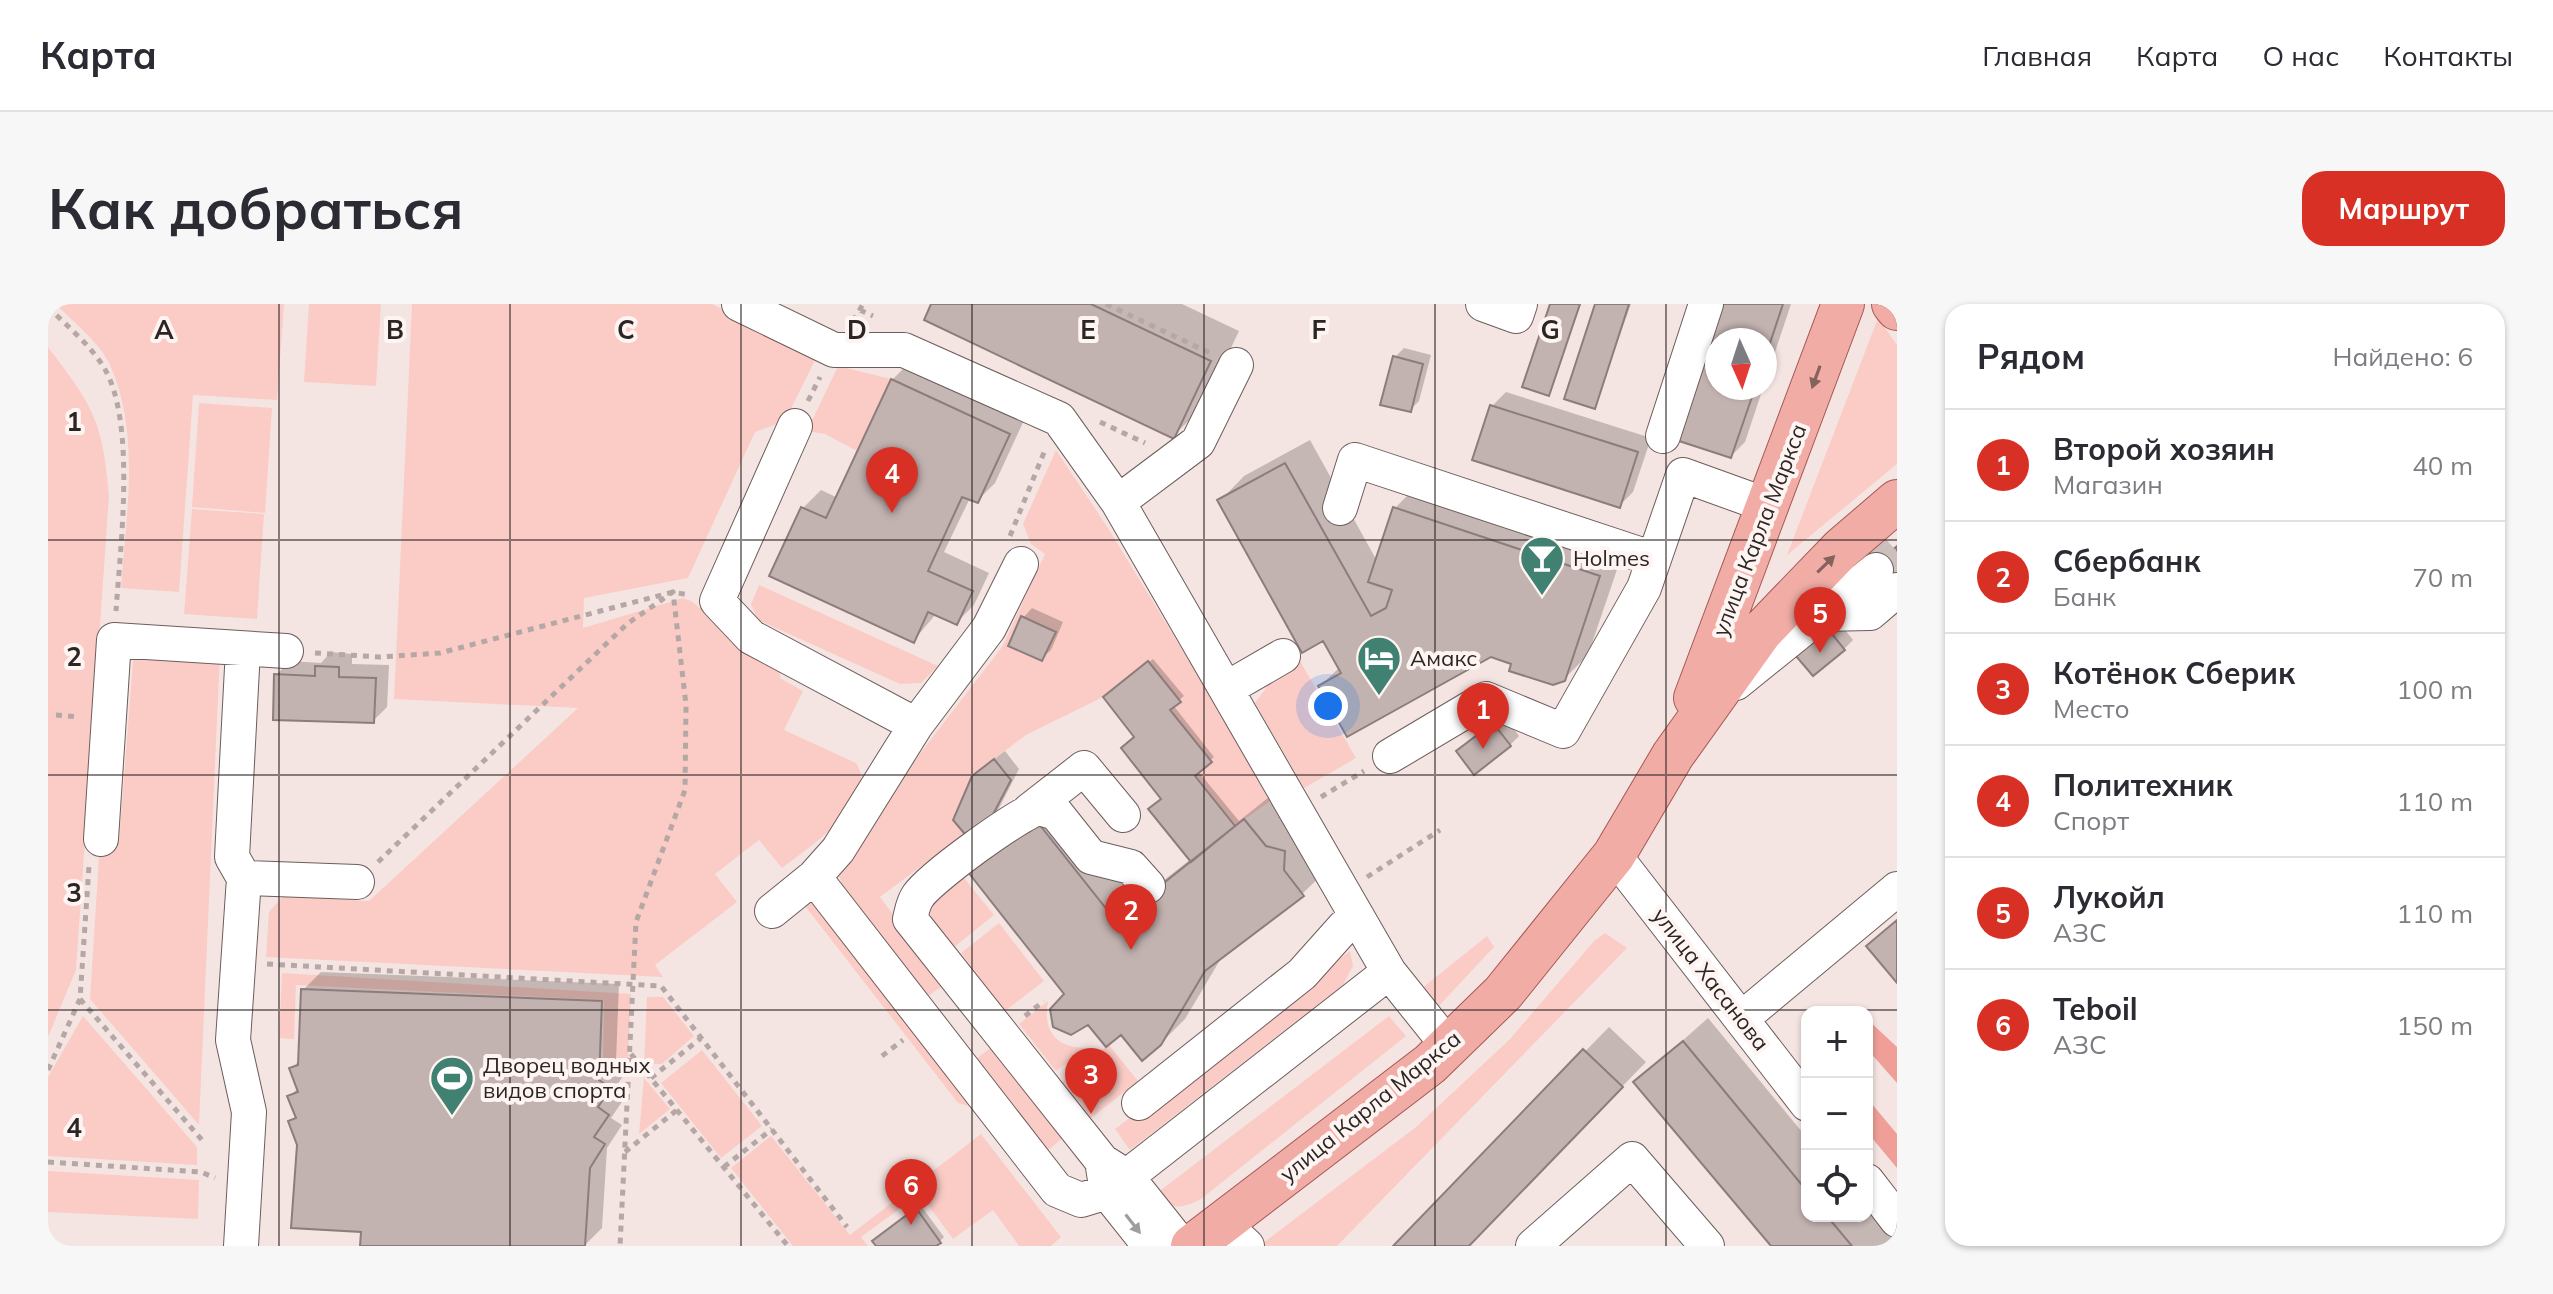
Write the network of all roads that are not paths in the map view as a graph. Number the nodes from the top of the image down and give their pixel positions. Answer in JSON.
{"nodes":[{"id":1,"x":739,"y":304,"type":"edge"},
{"id":2,"x":1483,"y":304,"type":"edge"},
{"id":3,"x":1520,"y":304,"type":"edge"},
{"id":4,"x":1706,"y":304,"type":"edge"},
{"id":5,"x":1843,"y":304,"type":"edge"},
{"id":6,"x":1893,"y":304,"type":"edge"},
{"id":7,"x":1897,"y":309,"type":"edge"},
{"id":8,"x":1236,"y":365,"type":"road end"},
{"id":9,"x":795,"y":426,"type":"road end"},
{"id":10,"x":1663,"y":436,"type":"dead end"},
{"id":11,"x":1897,"y":501,"type":"edge"},
{"id":12,"x":1118,"y":502,"type":"junction"},
{"id":13,"x":1769,"y":506,"type":"junction"},
{"id":14,"x":1340,"y":508,"type":"dead end"},
{"id":15,"x":1654,"y":559,"type":"junction"},
{"id":16,"x":1021,"y":564,"type":"road end"},
{"id":17,"x":1886,"y":580,"type":"tunnel mouth"},
{"id":18,"x":243,"y":649,"type":"junction"},
{"id":19,"x":286,"y":651,"type":"road end"},
{"id":20,"x":1283,"y":656,"type":"dead end"},
{"id":21,"x":1226,"y":689,"type":"junction"},
{"id":22,"x":1708,"y":706,"type":"junction"},
{"id":23,"x":916,"y":725,"type":"junction"},
{"id":24,"x":1673,"y":755,"type":"junction"},
{"id":25,"x":1390,"y":756,"type":"dead end"},
{"id":26,"x":1029,"y":811,"type":"junction"},
{"id":27,"x":1123,"y":815,"type":"dead end"},
{"id":28,"x":101,"y":839,"type":"road end"},
{"id":29,"x":1614,"y":855,"type":"junction"},
{"id":30,"x":814,"y":877,"type":"junction"},
{"id":31,"x":244,"y":878,"type":"junction"},
{"id":32,"x":357,"y":882,"type":"road end"},
{"id":33,"x":1148,"y":886,"type":"dead end"},
{"id":34,"x":1897,"y":889,"type":"edge"},
{"id":35,"x":1351,"y":906,"type":"junction"},
{"id":36,"x":772,"y":911,"type":"dead end"},
{"id":37,"x":1389,"y":972,"type":"junction"},
{"id":38,"x":1741,"y":1019,"type":"junction"},
{"id":39,"x":1449,"y":1047,"type":"junction"},
{"id":40,"x":1801,"y":1096,"type":"edge"},
{"id":41,"x":1139,"y":1103,"type":"dead end"},
{"id":42,"x":1112,"y":1177,"type":"junction"},
{"id":43,"x":1873,"y":1189,"type":"edge"},
{"id":44,"x":1897,"y":1220,"type":"edge"},
{"id":45,"x":1220,"y":1238,"type":"edge"},
{"id":46,"x":241,"y":1246,"type":"edge"},
{"id":47,"x":1150,"y":1246,"type":"edge"},
{"id":48,"x":1182,"y":1246,"type":"edge"},
{"id":49,"x":1533,"y":1246,"type":"edge"},
{"id":50,"x":1707,"y":1246,"type":"edge"}],
"edges":[{"from":1,"to":12,"type":"street"},
{"from":2,"to":3,"type":"street"},
{"from":4,"to":10,"type":"street"},
{"from":5,"to":13,"type":"main road","name":"улица Карла Маркса","one_way":true},
{"from":6,"to":7,"type":"main road"},
{"from":8,"to":12,"type":"street"},
{"from":9,"to":23,"type":"street"},
{"from":22,"to":11,"type":"main road","name":"улица Карла Маркса","one_way":true},
{"from":12,"to":21,"type":"street"},
{"from":13,"to":15,"type":"street"},
{"from":13,"to":24,"type":"main road","name":"улица Карла Маркса"},
{"from":14,"to":15,"type":"street"},
{"from":15,"to":25,"type":"street"},
{"from":16,"to":23,"type":"street"},
{"from":17,"to":22,"type":"street"},
{"from":18,"to":19,"type":"street"},
{"from":18,"to":28,"type":"street"},
{"from":18,"to":31,"type":"street"},
{"from":20,"to":21,"type":"street"},
{"from":21,"to":35,"type":"street"},
{"from":22,"to":24,"type":"main road","name":"улица Карла Маркса"},
{"from":23,"to":30,"type":"street"},
{"from":24,"to":29,"type":"main road","name":"улица Карла Маркса"},
{"from":26,"to":27,"type":"street"},
{"from":26,"to":33,"type":"street"},
{"from":26,"to":42,"type":"street"},
{"from":29,"to":38,"type":"street","name":"улица Хасанова"},
{"from":29,"to":39,"type":"main road","name":"улица Карла Маркса"},
{"from":30,"to":36,"type":"street"},
{"from":30,"to":42,"type":"street"},
{"from":31,"to":32,"type":"street"},
{"from":31,"to":46,"type":"street"},
{"from":34,"to":38,"type":"street"},
{"from":35,"to":37,"type":"street"},
{"from":35,"to":41,"type":"street"},
{"from":37,"to":39,"type":"street"},
{"from":37,"to":42,"type":"street"},
{"from":38,"to":40,"type":"street","name":"улица Хасанова"},
{"from":39,"to":45,"type":"main road","name":"улица Карла Маркса"},
{"from":42,"to":47,"type":"street","one_way":true},
{"from":42,"to":48,"type":"street"},
{"from":43,"to":44,"type":"street"},
{"from":49,"to":50,"type":"street"}]}
